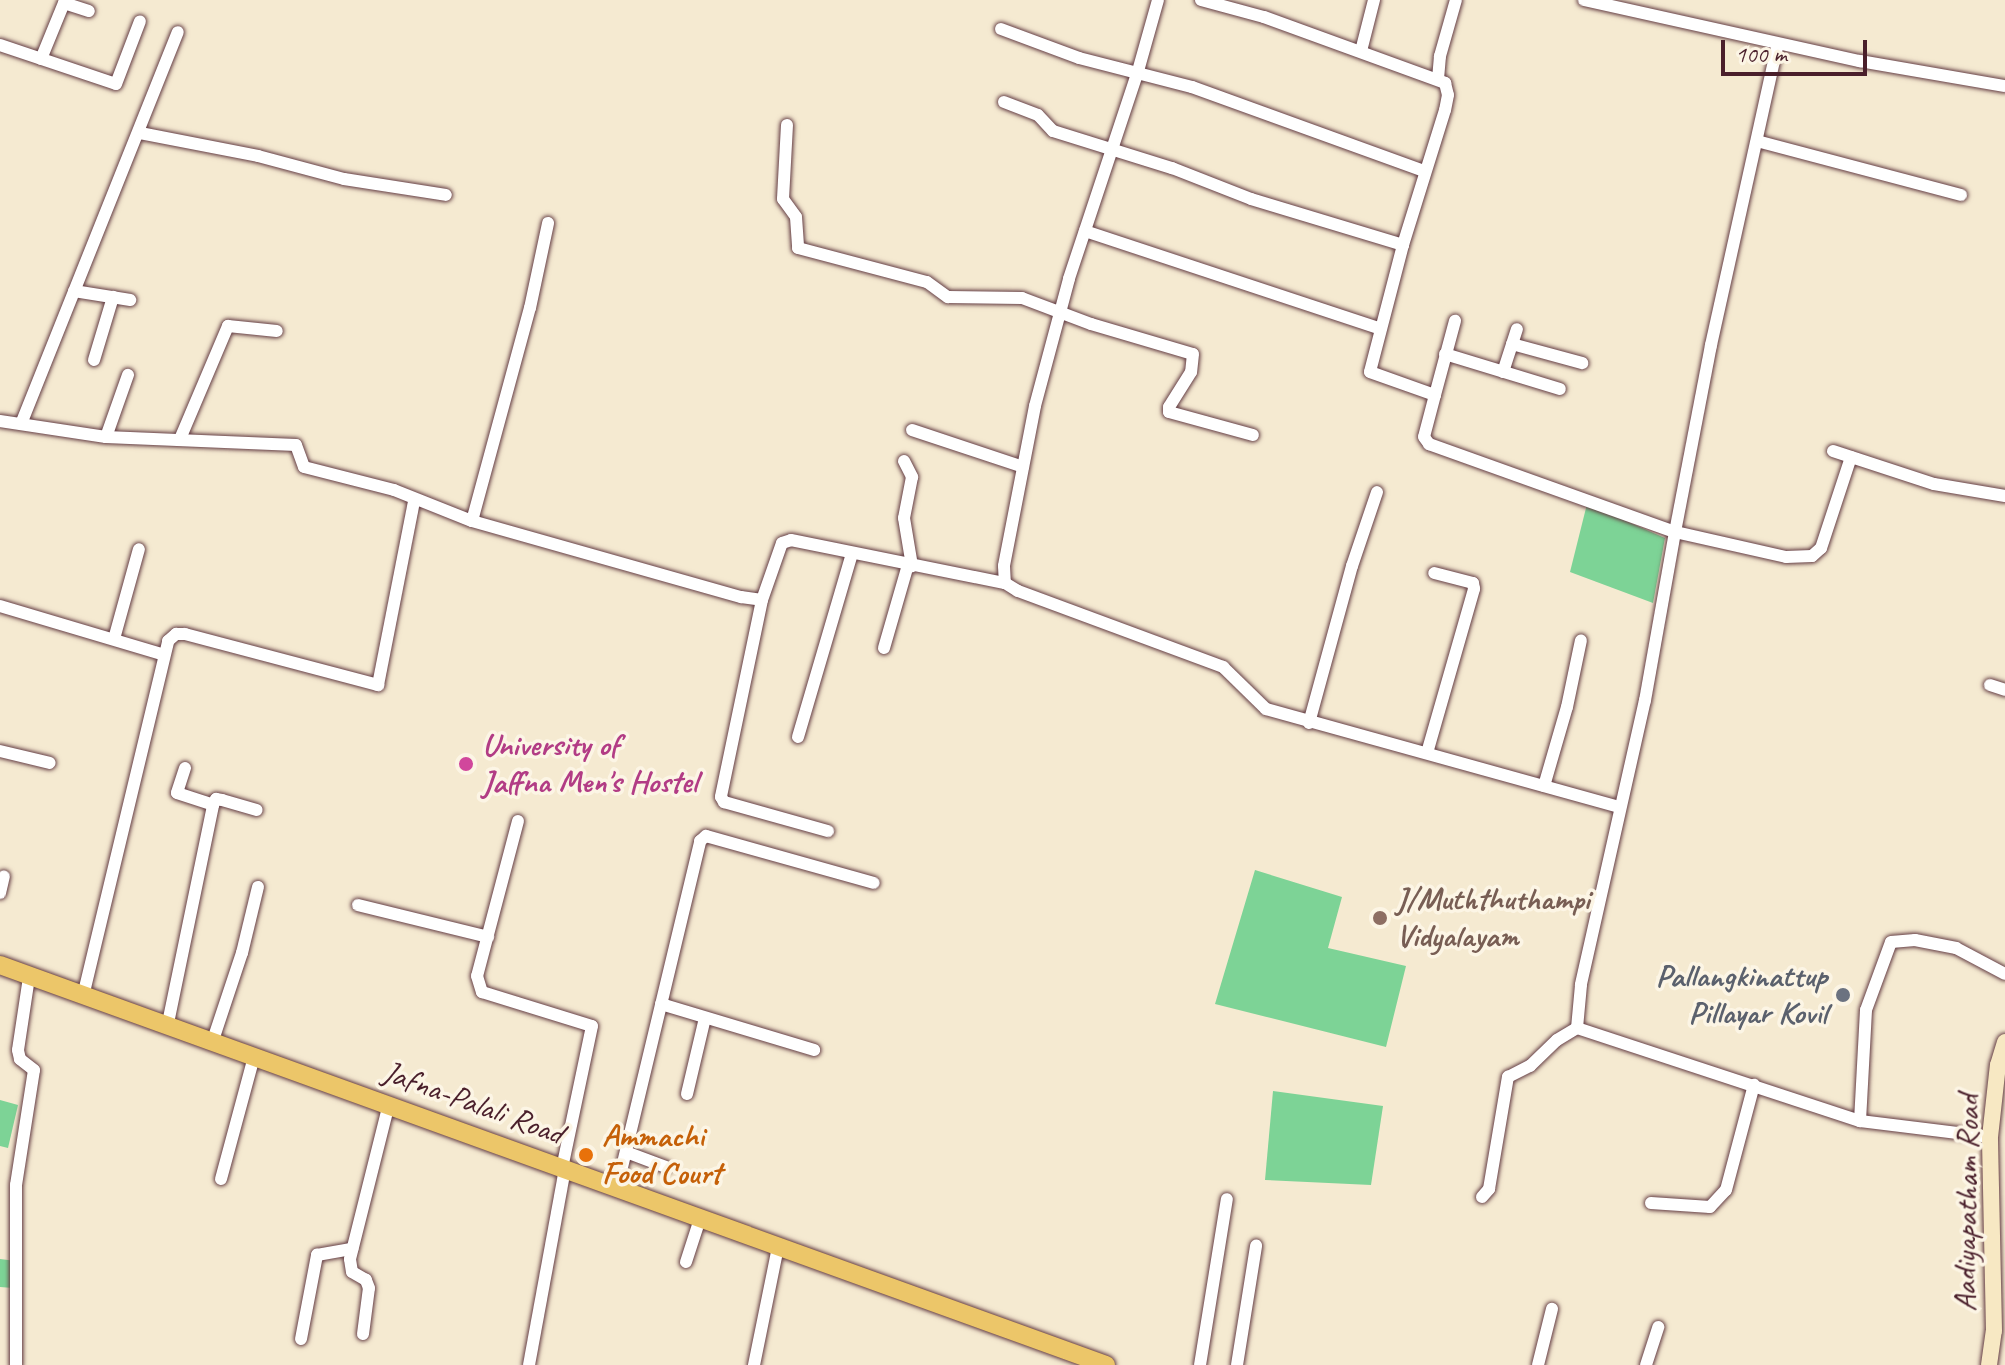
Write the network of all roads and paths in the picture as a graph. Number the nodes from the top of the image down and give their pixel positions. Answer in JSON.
{"nodes":[{"id":1,"x":1158,"y":0,"type":"edge"},
{"id":2,"x":1201,"y":0,"type":"edge"},
{"id":3,"x":1374,"y":0,"type":"edge"},
{"id":4,"x":1456,"y":0,"type":"edge"},
{"id":5,"x":1584,"y":0,"type":"edge"},
{"id":6,"x":59,"y":2,"type":"edge"},
{"id":7,"x":89,"y":11,"type":"dead end"},
{"id":8,"x":140,"y":21,"type":"dead end"},
{"id":9,"x":1001,"y":29,"type":"dead end"},
{"id":10,"x":178,"y":32,"type":"dead end"},
{"id":11,"x":1778,"y":44,"type":"junction"},
{"id":12,"x":0,"y":45,"type":"edge"},
{"id":13,"x":1361,"y":51,"type":"junction"},
{"id":14,"x":41,"y":59,"type":"junction"},
{"id":15,"x":1138,"y":71,"type":"junction"},
{"id":16,"x":1438,"y":79,"type":"junction"},
{"id":17,"x":2005,"y":86,"type":"edge"},
{"id":18,"x":1004,"y":102,"type":"dead end"},
{"id":19,"x":787,"y":125,"type":"dead end"},
{"id":20,"x":140,"y":133,"type":"junction"},
{"id":21,"x":1757,"y":141,"type":"junction"},
{"id":22,"x":1112,"y":152,"type":"junction"},
{"id":23,"x":1424,"y":171,"type":"junction"},
{"id":24,"x":446,"y":195,"type":"dead end"},
{"id":25,"x":1961,"y":195,"type":"dead end"},
{"id":26,"x":548,"y":223,"type":"dead end"},
{"id":27,"x":1085,"y":231,"type":"junction"},
{"id":28,"x":1403,"y":245,"type":"junction"},
{"id":29,"x":74,"y":291,"type":"junction"},
{"id":30,"x":113,"y":297,"type":"junction"},
{"id":31,"x":130,"y":300,"type":"dead end"},
{"id":32,"x":1060,"y":313,"type":"junction"},
{"id":33,"x":1455,"y":321,"type":"dead end"},
{"id":34,"x":1379,"y":328,"type":"junction"},
{"id":35,"x":1517,"y":329,"type":"dead end"},
{"id":36,"x":277,"y":331,"type":"dead end"},
{"id":37,"x":1512,"y":344,"type":"junction"},
{"id":38,"x":1445,"y":354,"type":"junction"},
{"id":39,"x":94,"y":360,"type":"dead end"},
{"id":40,"x":1582,"y":363,"type":"dead end"},
{"id":41,"x":1503,"y":372,"type":"junction"},
{"id":42,"x":128,"y":375,"type":"dead end"},
{"id":43,"x":1560,"y":389,"type":"dead end"},
{"id":44,"x":1435,"y":395,"type":"junction"},
{"id":45,"x":21,"y":424,"type":"junction"},
{"id":46,"x":1,"y":426,"type":"edge"},
{"id":47,"x":912,"y":430,"type":"dead end"},
{"id":48,"x":1253,"y":435,"type":"dead end"},
{"id":49,"x":106,"y":437,"type":"junction"},
{"id":50,"x":180,"y":439,"type":"junction"},
{"id":51,"x":1833,"y":451,"type":"dead end"},
{"id":52,"x":1851,"y":457,"type":"junction"},
{"id":53,"x":904,"y":461,"type":"dead end"},
{"id":54,"x":1023,"y":467,"type":"junction"},
{"id":55,"x":1377,"y":492,"type":"dead end"},
{"id":56,"x":2005,"y":496,"type":"edge"},
{"id":57,"x":414,"y":501,"type":"junction"},
{"id":58,"x":472,"y":521,"type":"junction"},
{"id":59,"x":1675,"y":532,"type":"junction"},
{"id":60,"x":139,"y":549,"type":"dead end"},
{"id":61,"x":852,"y":554,"type":"junction"},
{"id":62,"x":910,"y":565,"type":"junction"},
{"id":63,"x":1434,"y":573,"type":"dead end"},
{"id":64,"x":1005,"y":583,"type":"junction"},
{"id":65,"x":762,"y":600,"type":"junction"},
{"id":66,"x":0,"y":606,"type":"edge"},
{"id":67,"x":114,"y":639,"type":"junction"},
{"id":68,"x":1581,"y":640,"type":"dead end"},
{"id":69,"x":884,"y":648,"type":"dead end"},
{"id":70,"x":164,"y":655,"type":"junction"},
{"id":71,"x":1990,"y":685,"type":"dead end"},
{"id":72,"x":2005,"y":690,"type":"edge"},
{"id":73,"x":1309,"y":723,"type":"junction"},
{"id":74,"x":798,"y":737,"type":"dead end"},
{"id":75,"x":0,"y":751,"type":"edge"},
{"id":76,"x":1427,"y":753,"type":"junction"},
{"id":77,"x":50,"y":763,"type":"dead end"},
{"id":78,"x":185,"y":768,"type":"dead end"},
{"id":79,"x":1544,"y":786,"type":"junction"},
{"id":80,"x":213,"y":805,"type":"junction"},
{"id":81,"x":1620,"y":807,"type":"junction"},
{"id":82,"x":257,"y":810,"type":"dead end"},
{"id":83,"x":518,"y":821,"type":"dead end"},
{"id":84,"x":828,"y":831,"type":"dead end"},
{"id":85,"x":4,"y":876,"type":"dead end"},
{"id":86,"x":874,"y":883,"type":"dead end"},
{"id":87,"x":258,"y":887,"type":"dead end"},
{"id":88,"x":0,"y":893,"type":"edge"},
{"id":89,"x":358,"y":905,"type":"dead end"},
{"id":90,"x":488,"y":937,"type":"junction"},
{"id":91,"x":0,"y":965,"type":"edge"},
{"id":92,"x":2005,"y":974,"type":"edge"},
{"id":93,"x":29,"y":977,"type":"junction"},
{"id":94,"x":84,"y":992,"type":"junction"},
{"id":95,"x":661,"y":1004,"type":"junction"},
{"id":96,"x":705,"y":1018,"type":"junction"},
{"id":97,"x":168,"y":1023,"type":"junction"},
{"id":98,"x":1577,"y":1028,"type":"junction"},
{"id":99,"x":213,"y":1040,"type":"junction"},
{"id":100,"x":2005,"y":1042,"type":"edge"},
{"id":101,"x":814,"y":1050,"type":"dead end"},
{"id":102,"x":254,"y":1057,"type":"junction"},
{"id":103,"x":1754,"y":1085,"type":"junction"},
{"id":104,"x":687,"y":1094,"type":"dead end"},
{"id":105,"x":389,"y":1104,"type":"junction"},
{"id":106,"x":1999,"y":1110,"type":"edge"},
{"id":107,"x":1860,"y":1121,"type":"junction"},
{"id":108,"x":1990,"y":1137,"type":"junction"},
{"id":109,"x":626,"y":1152,"type":"junction"},
{"id":110,"x":666,"y":1167,"type":"dead end"},
{"id":111,"x":564,"y":1168,"type":"junction"},
{"id":112,"x":221,"y":1179,"type":"dead end"},
{"id":113,"x":617,"y":1188,"type":"junction"},
{"id":114,"x":1482,"y":1197,"type":"dead end"},
{"id":115,"x":1227,"y":1199,"type":"dead end"},
{"id":116,"x":1651,"y":1203,"type":"dead end"},
{"id":117,"x":700,"y":1219,"type":"junction"},
{"id":118,"x":1998,"y":1225,"type":"edge"},
{"id":119,"x":1256,"y":1246,"type":"dead end"},
{"id":120,"x":778,"y":1247,"type":"junction"},
{"id":121,"x":352,"y":1249,"type":"junction"},
{"id":122,"x":0,"y":1261,"type":"edge"},
{"id":123,"x":14,"y":1262,"type":"junction"},
{"id":124,"x":686,"y":1262,"type":"dead end"},
{"id":125,"x":1552,"y":1309,"type":"dead end"},
{"id":126,"x":1658,"y":1327,"type":"dead end"},
{"id":127,"x":363,"y":1334,"type":"dead end"},
{"id":128,"x":301,"y":1339,"type":"dead end"},
{"id":129,"x":1079,"y":1360,"type":"edge"},
{"id":130,"x":16,"y":1365,"type":"edge"},
{"id":131,"x":529,"y":1365,"type":"edge"},
{"id":132,"x":754,"y":1365,"type":"edge"},
{"id":133,"x":1106,"y":1365,"type":"edge"},
{"id":134,"x":1200,"y":1365,"type":"edge"},
{"id":135,"x":1237,"y":1365,"type":"edge"},
{"id":136,"x":1538,"y":1365,"type":"edge"},
{"id":137,"x":1646,"y":1365,"type":"edge"},
{"id":138,"x":1989,"y":1365,"type":"edge"}],
"edges":[{"from":1,"to":15,"type":"street"},
{"from":2,"to":13,"type":"street"},
{"from":3,"to":13,"type":"street"},
{"from":4,"to":16,"type":"street"},
{"from":5,"to":11,"type":"street"},
{"from":6,"to":7,"type":"street"},
{"from":6,"to":14,"type":"street"},
{"from":8,"to":14,"type":"street"},
{"from":9,"to":15,"type":"street"},
{"from":10,"to":20,"type":"street"},
{"from":11,"to":17,"type":"street"},
{"from":11,"to":21,"type":"street"},
{"from":12,"to":14,"type":"street"},
{"from":13,"to":16,"type":"street"},
{"from":15,"to":22,"type":"street"},
{"from":15,"to":23,"type":"street"},
{"from":16,"to":23,"type":"street"},
{"from":18,"to":22,"type":"street"},
{"from":19,"to":32,"type":"street"},
{"from":20,"to":24,"type":"street"},
{"from":20,"to":29,"type":"street"},
{"from":21,"to":25,"type":"street"},
{"from":21,"to":59,"type":"street"},
{"from":22,"to":27,"type":"street"},
{"from":22,"to":28,"type":"street"},
{"from":23,"to":28,"type":"street"},
{"from":26,"to":58,"type":"street"},
{"from":27,"to":32,"type":"street"},
{"from":27,"to":34,"type":"street"},
{"from":28,"to":34,"type":"street"},
{"from":29,"to":30,"type":"street"},
{"from":29,"to":45,"type":"street"},
{"from":30,"to":31,"type":"street"},
{"from":30,"to":39,"type":"street"},
{"from":32,"to":48,"type":"street"},
{"from":32,"to":54,"type":"street"},
{"from":33,"to":38,"type":"street"},
{"from":34,"to":44,"type":"street"},
{"from":35,"to":37,"type":"street"},
{"from":36,"to":50,"type":"street"},
{"from":37,"to":40,"type":"street"},
{"from":37,"to":41,"type":"street"},
{"from":38,"to":41,"type":"street"},
{"from":38,"to":44,"type":"street"},
{"from":41,"to":43,"type":"street"},
{"from":42,"to":49,"type":"street"},
{"from":44,"to":59,"type":"street"},
{"from":45,"to":46,"type":"street"},
{"from":45,"to":49,"type":"street"},
{"from":47,"to":54,"type":"street"},
{"from":49,"to":50,"type":"street"},
{"from":50,"to":57,"type":"street"},
{"from":51,"to":52,"type":"street"},
{"from":52,"to":56,"type":"street"},
{"from":52,"to":59,"type":"street"},
{"from":53,"to":62,"type":"street"},
{"from":54,"to":64,"type":"street"},
{"from":55,"to":73,"type":"street"},
{"from":57,"to":58,"type":"street"},
{"from":57,"to":70,"type":"street"},
{"from":58,"to":65,"type":"street"},
{"from":59,"to":81,"type":"street"},
{"from":60,"to":67,"type":"street"},
{"from":61,"to":62,"type":"street"},
{"from":61,"to":65,"type":"street"},
{"from":61,"to":74,"type":"street"},
{"from":62,"to":64,"type":"street"},
{"from":62,"to":69,"type":"street"},
{"from":63,"to":76,"type":"street"},
{"from":64,"to":73,"type":"street"},
{"from":65,"to":84,"type":"street"},
{"from":66,"to":67,"type":"street"},
{"from":67,"to":70,"type":"street"},
{"from":68,"to":79,"type":"street"},
{"from":70,"to":94,"type":"street"},
{"from":71,"to":72,"type":"street"},
{"from":73,"to":76,"type":"street"},
{"from":75,"to":77,"type":"street"},
{"from":76,"to":79,"type":"street"},
{"from":78,"to":80,"type":"street"},
{"from":79,"to":81,"type":"street"},
{"from":80,"to":82,"type":"street"},
{"from":80,"to":97,"type":"street"},
{"from":81,"to":98,"type":"street"},
{"from":83,"to":90,"type":"street"},
{"from":85,"to":88,"type":"street"},
{"from":86,"to":95,"type":"street"},
{"from":87,"to":99,"type":"street"},
{"from":89,"to":90,"type":"street"},
{"from":90,"to":111,"type":"street"},
{"from":91,"to":93,"type":"main road","name":"Jafna-Palali Road"},
{"from":92,"to":107,"type":"street"},
{"from":93,"to":94,"type":"main road","name":"Jafna-Palali Road"},
{"from":93,"to":123,"type":"street"},
{"from":94,"to":97,"type":"main road","name":"Jafna-Palali Road"},
{"from":95,"to":96,"type":"street"},
{"from":95,"to":109,"type":"street"},
{"from":96,"to":101,"type":"street"},
{"from":96,"to":104,"type":"street"},
{"from":97,"to":99,"type":"main road","name":"Jafna-Palali Road"},
{"from":98,"to":103,"type":"street"},
{"from":98,"to":114,"type":"street"},
{"from":99,"to":102,"type":"main road","name":"Jafna-Palali Road"},
{"from":100,"to":106,"type":"street","name":"Aadiyapatham Road"},
{"from":102,"to":105,"type":"main road","name":"Jafna-Palali Road"},
{"from":102,"to":112,"type":"street"},
{"from":103,"to":107,"type":"street"},
{"from":103,"to":116,"type":"street"},
{"from":105,"to":111,"type":"main road","name":"Jafna-Palali Road"},
{"from":105,"to":121,"type":"street"},
{"from":106,"to":108,"type":"street","name":"Aadiyapatham Road"},
{"from":107,"to":108,"type":"street"},
{"from":108,"to":118,"type":"street","name":"Aadiyapatham Road"},
{"from":109,"to":110,"type":"street"},
{"from":109,"to":113,"type":"street"},
{"from":111,"to":113,"type":"main road","name":"Jafna-Palali Road"},
{"from":111,"to":131,"type":"street"},
{"from":113,"to":117,"type":"main road","name":"Jafna-Palali Road"},
{"from":115,"to":134,"type":"street"},
{"from":117,"to":120,"type":"main road","name":"Jafna-Palali Road"},
{"from":117,"to":124,"type":"street"},
{"from":118,"to":138,"type":"street","name":"Aadiyapatham Road"},
{"from":119,"to":135,"type":"street"},
{"from":120,"to":129,"type":"main road","name":"Jafna-Palali Road"},
{"from":120,"to":132,"type":"street"},
{"from":121,"to":127,"type":"street"},
{"from":121,"to":128,"type":"street"},
{"from":122,"to":123,"type":"street"},
{"from":123,"to":130,"type":"street"},
{"from":125,"to":136,"type":"street"},
{"from":126,"to":137,"type":"street"},
{"from":129,"to":133,"type":"main road","name":"Jafna-Palali Road"}]}
